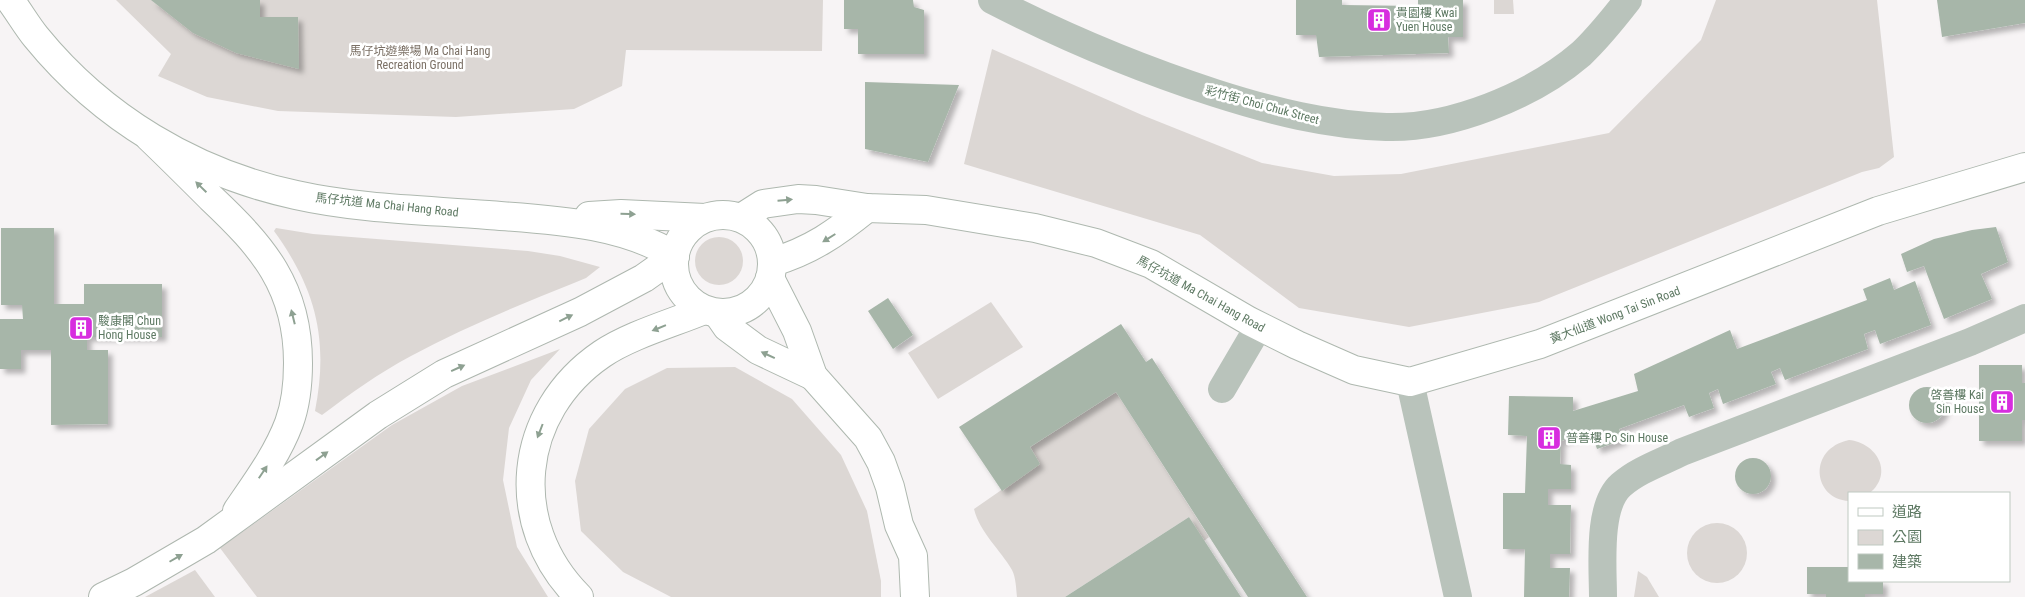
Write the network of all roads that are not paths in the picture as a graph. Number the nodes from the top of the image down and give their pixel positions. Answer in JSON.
{"nodes":[{"id":1,"x":10,"y":0,"type":"edge"},
{"id":2,"x":992,"y":0,"type":"edge"},
{"id":3,"x":1628,"y":0,"type":"edge"},
{"id":4,"x":148,"y":137,"type":"junction"},
{"id":5,"x":2025,"y":167,"type":"edge"},
{"id":6,"x":867,"y":208,"type":"junction"},
{"id":7,"x":705,"y":218,"type":"junction"},
{"id":8,"x":741,"y":218,"type":"junction"},
{"id":9,"x":563,"y":222,"type":"junction"},
{"id":10,"x":675,"y":256,"type":"junction"},
{"id":11,"x":772,"y":270,"type":"junction"},
{"id":12,"x":711,"y":312,"type":"junction"},
{"id":13,"x":2025,"y":318,"type":"edge"},
{"id":14,"x":1259,"y":326,"type":"junction"},
{"id":15,"x":813,"y":376,"type":"junction"},
{"id":16,"x":1410,"y":382,"type":"junction"},
{"id":17,"x":1222,"y":389,"type":"dead end"},
{"id":18,"x":899,"y":525,"type":"junction"},
{"id":19,"x":226,"y":526,"type":"junction"},
{"id":20,"x":102,"y":597,"type":"edge"},
{"id":21,"x":579,"y":597,"type":"edge"},
{"id":22,"x":901,"y":597,"type":"edge"},
{"id":23,"x":915,"y":597,"type":"edge"},
{"id":24,"x":1458,"y":597,"type":"edge"},
{"id":25,"x":1603,"y":597,"type":"edge"}],
"edges":[{"from":1,"to":4,"type":"main road","name":"馬仔坑道 Ma Chai Hang Road"},
{"from":2,"to":3,"type":"lane","name":"彩竹街 Choi Chuk Street"},
{"from":4,"to":9,"type":"main road","name":"馬仔坑道 Ma Chai Hang Road"},
{"from":19,"to":4,"type":"main road","one_way":true},
{"from":5,"to":16,"type":"main road","name":"黃大仙道 Wong Tai Sin Road"},
{"from":8,"to":6,"type":"main road","name":"馬仔坑道 Ma Chai Hang Road","one_way":true},
{"from":6,"to":11,"type":"main road","one_way":true},
{"from":6,"to":14,"type":"main road","name":"馬仔坑道 Ma Chai Hang Road"},
{"from":7,"to":8,"type":"main road","name":"馬仔坑道 Ma Chai Hang Road"},
{"from":9,"to":7,"type":"main road","name":"馬仔坑道 Ma Chai Hang Road","one_way":true},
{"from":7,"to":10,"type":"main road"},
{"from":8,"to":11,"type":"main road"},
{"from":9,"to":10,"type":"main road","name":"馬仔坑道 Ma Chai Hang Road"},
{"from":10,"to":12,"type":"main road"},
{"from":19,"to":10,"type":"main road","one_way":true},
{"from":11,"to":12,"type":"main road"},
{"from":11,"to":15,"type":"main road"},
{"from":15,"to":12,"type":"main road","one_way":true},
{"from":12,"to":21,"type":"main road","one_way":true},
{"from":13,"to":25,"type":"lane"},
{"from":14,"to":16,"type":"main road","name":"馬仔坑道 Ma Chai Hang Road"},
{"from":14,"to":17,"type":"lane"},
{"from":15,"to":18,"type":"main road"},
{"from":16,"to":24,"type":"lane"},
{"from":18,"to":22,"type":"main road"},
{"from":18,"to":23,"type":"main road"},
{"from":20,"to":19,"type":"main road","one_way":true}]}
